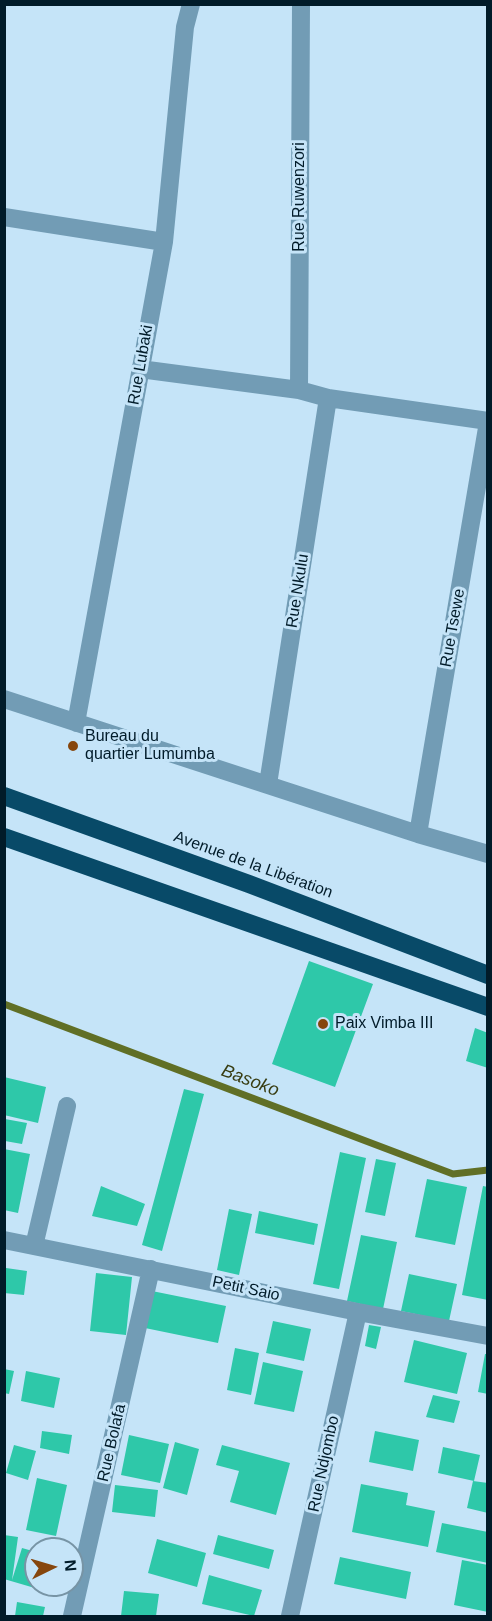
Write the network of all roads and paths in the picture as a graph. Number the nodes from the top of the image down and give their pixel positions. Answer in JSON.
{"nodes":[{"id":1,"x":191,"y":4,"type":"edge"},
{"id":2,"x":301,"y":4,"type":"edge"},
{"id":3,"x":4,"y":217,"type":"edge"},
{"id":4,"x":164,"y":242,"type":"junction"},
{"id":5,"x":140,"y":369,"type":"junction"},
{"id":6,"x":298,"y":390,"type":"junction"},
{"id":7,"x":328,"y":398,"type":"junction"},
{"id":8,"x":488,"y":422,"type":"edge"},
{"id":9,"x":4,"y":699,"type":"edge"},
{"id":10,"x":76,"y":723,"type":"junction"},
{"id":11,"x":268,"y":784,"type":"junction"},
{"id":12,"x":4,"y":796,"type":"edge"},
{"id":13,"x":418,"y":834,"type":"junction"},
{"id":14,"x":4,"y":837,"type":"edge"},
{"id":15,"x":488,"y":854,"type":"edge"},
{"id":16,"x":488,"y":975,"type":"edge"},
{"id":17,"x":488,"y":1007,"type":"edge"},
{"id":18,"x":67,"y":1106,"type":"dead end"},
{"id":19,"x":4,"y":1240,"type":"edge"},
{"id":20,"x":34,"y":1246,"type":"junction"},
{"id":21,"x":151,"y":1269,"type":"junction"},
{"id":22,"x":358,"y":1312,"type":"junction"},
{"id":23,"x":488,"y":1336,"type":"edge"},
{"id":24,"x":72,"y":1617,"type":"edge"},
{"id":25,"x":290,"y":1617,"type":"edge"}],
"edges":[{"from":1,"to":4,"type":"street","name":"Rue Lubaki"},
{"from":2,"to":6,"type":"street","name":"Rue Ruwenzori"},
{"from":3,"to":4,"type":"street"},
{"from":4,"to":5,"type":"street","name":"Rue Lubaki"},
{"from":5,"to":6,"type":"street"},
{"from":5,"to":10,"type":"street","name":"Rue Lubaki"},
{"from":6,"to":7,"type":"street"},
{"from":7,"to":8,"type":"street"},
{"from":7,"to":11,"type":"street","name":"Rue Nkulu"},
{"from":8,"to":13,"type":"street","name":"Rue Tsewe"},
{"from":9,"to":10,"type":"street"},
{"from":10,"to":11,"type":"street"},
{"from":11,"to":13,"type":"street"},
{"from":12,"to":16,"type":"highway","name":"Avenue de la Libération"},
{"from":13,"to":15,"type":"street"},
{"from":14,"to":17,"type":"highway"},
{"from":18,"to":20,"type":"street"},
{"from":19,"to":20,"type":"street","name":"Petit Saio"},
{"from":20,"to":21,"type":"street","name":"Petit Saio"},
{"from":21,"to":22,"type":"street","name":"Petit Saio"},
{"from":21,"to":24,"type":"street","name":"Rue Bolafa"},
{"from":22,"to":23,"type":"street","name":"Petit Saio"},
{"from":22,"to":25,"type":"street","name":"Rue Ndjombo"}]}
